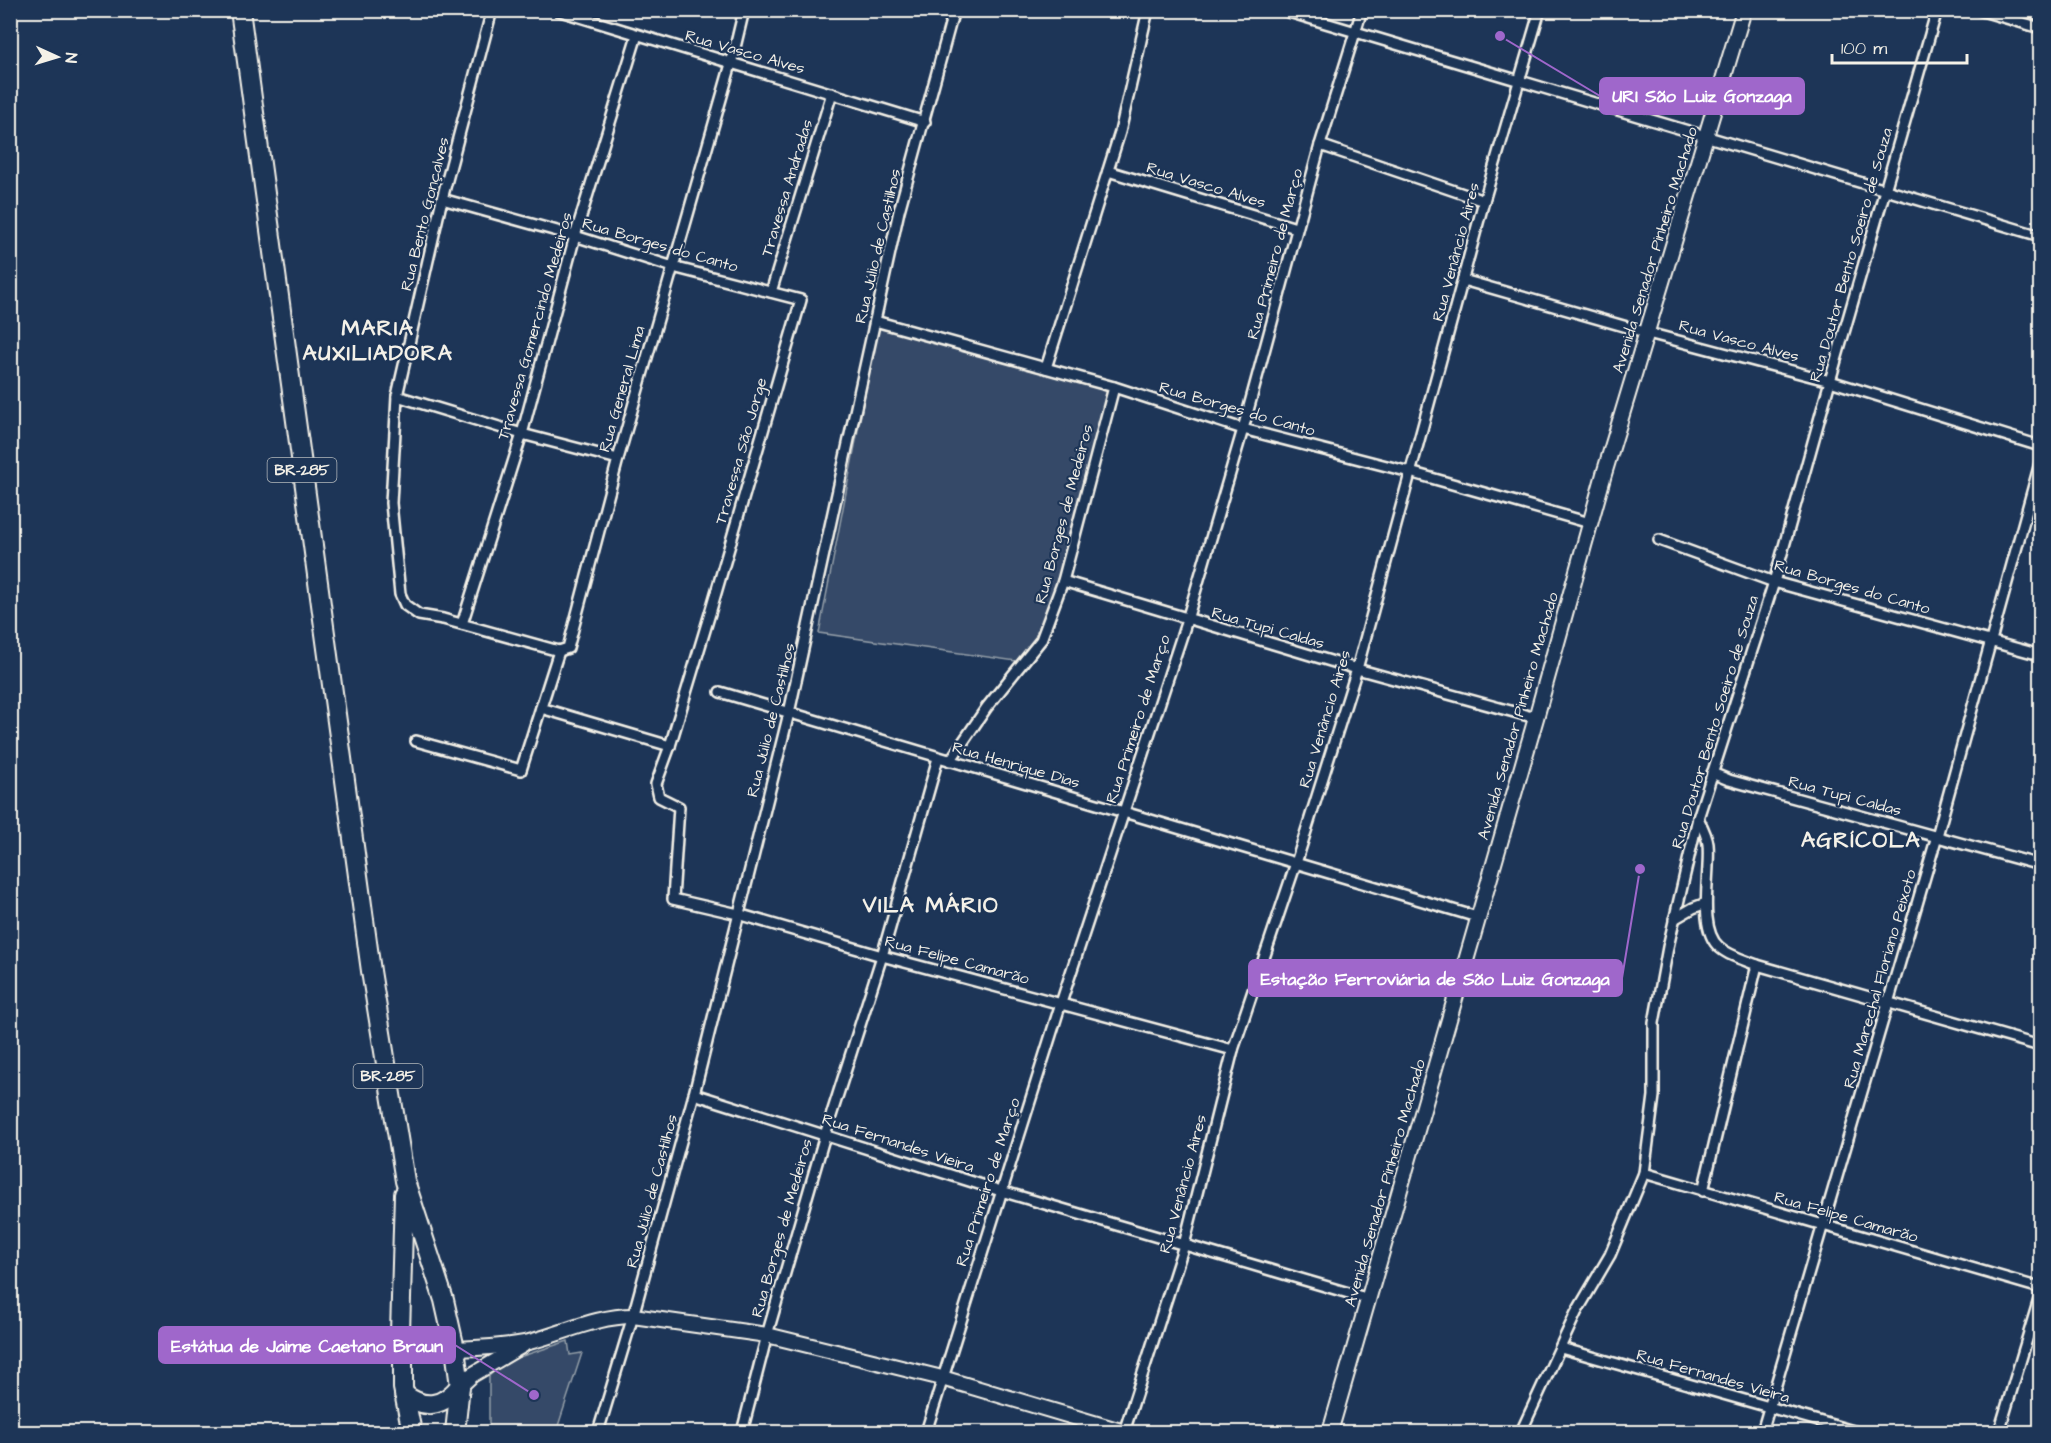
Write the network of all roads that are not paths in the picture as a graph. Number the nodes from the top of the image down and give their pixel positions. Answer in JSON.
{"nodes":[{"id":1,"x":240,"y":10,"type":"edge"},
{"id":2,"x":492,"y":10,"type":"edge"},
{"id":3,"x":557,"y":10,"type":"edge"},
{"id":4,"x":744,"y":10,"type":"edge"},
{"id":5,"x":954,"y":10,"type":"edge"},
{"id":6,"x":1148,"y":10,"type":"edge"},
{"id":7,"x":1282,"y":10,"type":"edge"},
{"id":8,"x":1362,"y":10,"type":"edge"},
{"id":9,"x":1540,"y":10,"type":"edge"},
{"id":10,"x":1744,"y":10,"type":"edge"},
{"id":11,"x":1937,"y":10,"type":"edge"},
{"id":12,"x":1979,"y":10,"type":"edge"},
{"id":13,"x":2040,"y":28,"type":"edge"},
{"id":14,"x":1355,"y":33,"type":"junction"},
{"id":15,"x":637,"y":35,"type":"junction"},
{"id":16,"x":731,"y":64,"type":"junction"},
{"id":17,"x":1520,"y":83,"type":"junction"},
{"id":18,"x":832,"y":93,"type":"junction"},
{"id":19,"x":924,"y":122,"type":"junction"},
{"id":20,"x":1707,"y":137,"type":"junction"},
{"id":21,"x":1320,"y":145,"type":"junction"},
{"id":22,"x":1108,"y":171,"type":"junction"},
{"id":23,"x":1885,"y":191,"type":"junction"},
{"id":24,"x":442,"y":199,"type":"junction"},
{"id":25,"x":1484,"y":201,"type":"junction"},
{"id":26,"x":1296,"y":228,"type":"junction"},
{"id":27,"x":575,"y":236,"type":"junction"},
{"id":28,"x":2040,"y":236,"type":"edge"},
{"id":29,"x":673,"y":267,"type":"junction"},
{"id":30,"x":1462,"y":280,"type":"junction"},
{"id":31,"x":771,"y":292,"type":"junction"},
{"id":32,"x":801,"y":300,"type":"joint"},
{"id":33,"x":875,"y":321,"type":"junction"},
{"id":34,"x":1648,"y":333,"type":"junction"},
{"id":35,"x":1046,"y":368,"type":"junction"},
{"id":36,"x":1830,"y":381,"type":"junction"},
{"id":37,"x":1114,"y":387,"type":"junction"},
{"id":38,"x":397,"y":396,"type":"junction"},
{"id":39,"x":1243,"y":429,"type":"junction"},
{"id":40,"x":522,"y":434,"type":"junction"},
{"id":41,"x":2040,"y":446,"type":"edge"},
{"id":42,"x":618,"y":459,"type":"junction"},
{"id":43,"x":2040,"y":463,"type":"edge"},
{"id":44,"x":1410,"y":472,"type":"junction"},
{"id":45,"x":1590,"y":523,"type":"junction"},
{"id":46,"x":1659,"y":540,"type":"dead end"},
{"id":47,"x":1063,"y":581,"type":"junction"},
{"id":48,"x":1774,"y":582,"type":"junction"},
{"id":49,"x":1187,"y":620,"type":"junction"},
{"id":50,"x":462,"y":624,"type":"junction"},
{"id":51,"x":1992,"y":642,"type":"junction"},
{"id":52,"x":559,"y":651,"type":"junction"},
{"id":53,"x":2040,"y":655,"type":"edge"},
{"id":54,"x":1357,"y":669,"type":"junction"},
{"id":55,"x":720,"y":692,"type":"dead end"},
{"id":56,"x":541,"y":708,"type":"junction"},
{"id":57,"x":789,"y":713,"type":"junction"},
{"id":58,"x":1536,"y":718,"type":"junction"},
{"id":59,"x":416,"y":741,"type":"dead end"},
{"id":60,"x":670,"y":747,"type":"junction"},
{"id":61,"x":938,"y":758,"type":"junction"},
{"id":62,"x":950,"y":761,"type":"junction"},
{"id":63,"x":1712,"y":773,"type":"junction"},
{"id":64,"x":1123,"y":812,"type":"junction"},
{"id":65,"x":1698,"y":818,"type":"junction"},
{"id":66,"x":1937,"y":836,"type":"junction"},
{"id":67,"x":1296,"y":863,"type":"junction"},
{"id":68,"x":2040,"y":865,"type":"edge"},
{"id":69,"x":673,"y":899,"type":"joint"},
{"id":70,"x":1706,"y":903,"type":"junction"},
{"id":71,"x":738,"y":914,"type":"junction"},
{"id":72,"x":1478,"y":917,"type":"junction"},
{"id":73,"x":1674,"y":919,"type":"junction"},
{"id":74,"x":882,"y":956,"type":"junction"},
{"id":75,"x":1757,"y":964,"type":"junction"},
{"id":76,"x":1061,"y":1003,"type":"junction"},
{"id":77,"x":1887,"y":1004,"type":"junction"},
{"id":78,"x":2040,"y":1046,"type":"edge"},
{"id":79,"x":1233,"y":1050,"type":"junction"},
{"id":80,"x":694,"y":1094,"type":"junction"},
{"id":81,"x":825,"y":1136,"type":"junction"},
{"id":82,"x":1644,"y":1173,"type":"junction"},
{"id":83,"x":405,"y":1180,"type":"junction"},
{"id":84,"x":1001,"y":1191,"type":"junction"},
{"id":85,"x":1702,"y":1191,"type":"junction"},
{"id":86,"x":1823,"y":1226,"type":"junction"},
{"id":87,"x":1184,"y":1245,"type":"junction"},
{"id":88,"x":2040,"y":1288,"type":"edge"},
{"id":89,"x":1369,"y":1299,"type":"junction"},
{"id":90,"x":2040,"y":1300,"type":"edge"},
{"id":91,"x":633,"y":1316,"type":"junction"},
{"id":92,"x":767,"y":1335,"type":"junction"},
{"id":93,"x":528,"y":1342,"type":"junction"},
{"id":94,"x":1561,"y":1348,"type":"junction"},
{"id":95,"x":455,"y":1349,"type":"junction"},
{"id":96,"x":403,"y":1352,"type":"junction"},
{"id":97,"x":942,"y":1377,"type":"junction"},
{"id":98,"x":460,"y":1386,"type":"junction"},
{"id":99,"x":404,"y":1394,"type":"junction"},
{"id":100,"x":1768,"y":1408,"type":"junction"},
{"id":101,"x":412,"y":1432,"type":"edge"},
{"id":102,"x":455,"y":1432,"type":"edge"},
{"id":103,"x":598,"y":1432,"type":"edge"},
{"id":104,"x":742,"y":1432,"type":"edge"},
{"id":105,"x":926,"y":1432,"type":"edge"},
{"id":106,"x":1124,"y":1432,"type":"edge"},
{"id":107,"x":1330,"y":1432,"type":"edge"},
{"id":108,"x":1521,"y":1432,"type":"edge"},
{"id":109,"x":1762,"y":1432,"type":"edge"},
{"id":110,"x":1857,"y":1432,"type":"edge"},
{"id":111,"x":1999,"y":1432,"type":"edge"}],
"edges":[{"from":1,"to":83,"type":"highway","number":"BR-285"},
{"from":2,"to":24,"type":"street","name":"Rua Bento Gonçalves"},
{"from":3,"to":15,"type":"street","name":"Rua Vasco Alves"},
{"from":4,"to":16,"type":"street","name":"Rua General Lima"},
{"from":5,"to":19,"type":"street","name":"Rua Júlio de Castilhos"},
{"from":6,"to":22,"type":"street"},
{"from":7,"to":14,"type":"street"},
{"from":8,"to":14,"type":"street","name":"Rua Primeiro de Março"},
{"from":9,"to":17,"type":"street","name":"Rua Venâncio Aires"},
{"from":10,"to":20,"type":"main road","name":"Avenida Senador Pinheiro Machado"},
{"from":11,"to":23,"type":"street","name":"Rua Doutor Bento Soeiro de Souza"},
{"from":12,"to":13,"type":"street"},
{"from":14,"to":17,"type":"street"},
{"from":14,"to":21,"type":"street","name":"Rua Primeiro de Março"},
{"from":15,"to":16,"type":"street","name":"Rua Vasco Alves"},
{"from":15,"to":27,"type":"street","name":"Travessa Gomercindo Medeiros"},
{"from":16,"to":18,"type":"street","name":"Rua Vasco Alves"},
{"from":16,"to":29,"type":"street","name":"Rua General Lima"},
{"from":17,"to":20,"type":"street"},
{"from":17,"to":25,"type":"street","name":"Rua Venâncio Aires"},
{"from":18,"to":19,"type":"street","name":"Rua Vasco Alves"},
{"from":18,"to":31,"type":"street","name":"Travessa Andradas"},
{"from":19,"to":33,"type":"street","name":"Rua Júlio de Castilhos"},
{"from":20,"to":23,"type":"street"},
{"from":20,"to":34,"type":"main road","name":"Avenida Senador Pinheiro Machado"},
{"from":21,"to":25,"type":"street"},
{"from":21,"to":26,"type":"street","name":"Rua Primeiro de Março"},
{"from":22,"to":26,"type":"street","name":"Rua Vasco Alves"},
{"from":22,"to":35,"type":"street"},
{"from":23,"to":28,"type":"street"},
{"from":23,"to":36,"type":"street","name":"Rua Doutor Bento Soeiro de Souza"},
{"from":24,"to":27,"type":"street","name":"Rua Borges do Canto"},
{"from":24,"to":38,"type":"street","name":"Rua Bento Gonçalves"},
{"from":25,"to":30,"type":"street","name":"Rua Venâncio Aires"},
{"from":26,"to":39,"type":"street","name":"Rua Primeiro de Março"},
{"from":27,"to":29,"type":"street","name":"Rua Borges do Canto"},
{"from":27,"to":40,"type":"street","name":"Travessa Gomercindo Medeiros"},
{"from":29,"to":31,"type":"street","name":"Rua Borges do Canto"},
{"from":29,"to":42,"type":"street","name":"Rua General Lima"},
{"from":30,"to":34,"type":"street","name":"Rua Vasco Alves"},
{"from":30,"to":44,"type":"street","name":"Rua Venâncio Aires"},
{"from":31,"to":32,"type":"street","name":"Rua Borges do Canto"},
{"from":32,"to":60,"type":"street","name":"Travessa São Jorge"},
{"from":33,"to":35,"type":"street","name":"Rua Borges do Canto"},
{"from":33,"to":57,"type":"street","name":"Rua Júlio de Castilhos"},
{"from":34,"to":36,"type":"street","name":"Rua Vasco Alves"},
{"from":34,"to":45,"type":"main road","name":"Avenida Senador Pinheiro Machado"},
{"from":35,"to":37,"type":"street","name":"Rua Borges do Canto"},
{"from":36,"to":41,"type":"street","name":"Rua Vasco Alves"},
{"from":36,"to":48,"type":"street","name":"Rua Doutor Bento Soeiro de Souza"},
{"from":37,"to":39,"type":"street","name":"Rua Borges do Canto"},
{"from":37,"to":47,"type":"street","name":"Rua Borges de Medeiros"},
{"from":38,"to":40,"type":"street"},
{"from":38,"to":50,"type":"street","name":"Rua Bento Gonçalves"},
{"from":39,"to":44,"type":"street","name":"Rua Borges do Canto"},
{"from":39,"to":49,"type":"street","name":"Rua Primeiro de Março"},
{"from":40,"to":42,"type":"street"},
{"from":40,"to":50,"type":"street","name":"Travessa Gomercindo Medeiros"},
{"from":42,"to":52,"type":"street","name":"Rua General Lima"},
{"from":43,"to":51,"type":"street","name":"Rua Marechal Floriano Peixoto"},
{"from":44,"to":45,"type":"street","name":"Rua Borges do Canto"},
{"from":44,"to":54,"type":"street","name":"Rua Venâncio Aires"},
{"from":45,"to":58,"type":"main road","name":"Avenida Senador Pinheiro Machado"},
{"from":46,"to":48,"type":"street","name":"Rua Borges do Canto"},
{"from":47,"to":49,"type":"street","name":"Rua Tupi Caldas"},
{"from":47,"to":62,"type":"street","name":"Rua Borges de Medeiros"},
{"from":48,"to":51,"type":"street","name":"Rua Borges do Canto"},
{"from":48,"to":63,"type":"street","name":"Rua Doutor Bento Soeiro de Souza"},
{"from":49,"to":54,"type":"street","name":"Rua Tupi Caldas"},
{"from":49,"to":64,"type":"street","name":"Rua Primeiro de Março"},
{"from":50,"to":52,"type":"street"},
{"from":51,"to":53,"type":"street","name":"Rua Borges do Canto"},
{"from":51,"to":66,"type":"street","name":"Rua Marechal Floriano Peixoto"},
{"from":52,"to":56,"type":"street","name":"Rua General Lima"},
{"from":54,"to":58,"type":"street","name":"Rua Tupi Caldas"},
{"from":54,"to":67,"type":"street","name":"Rua Venâncio Aires"},
{"from":55,"to":57,"type":"street","name":"Rua Henrique Dias"},
{"from":56,"to":59,"type":"street","name":"Rua General Lima"},
{"from":56,"to":60,"type":"street"},
{"from":57,"to":61,"type":"street","name":"Rua Henrique Dias"},
{"from":57,"to":71,"type":"street","name":"Rua Júlio de Castilhos"},
{"from":58,"to":72,"type":"main road","name":"Avenida Senador Pinheiro Machado"},
{"from":60,"to":69,"type":"street","name":"Travessa São Jorge"},
{"from":61,"to":62,"type":"street","name":"Rua Henrique Dias"},
{"from":61,"to":74,"type":"street","name":"Rua Borges de Medeiros"},
{"from":62,"to":64,"type":"street","name":"Rua Henrique Dias"},
{"from":63,"to":65,"type":"street","name":"Rua Doutor Bento Soeiro de Souza"},
{"from":63,"to":66,"type":"street","name":"Rua Tupi Caldas"},
{"from":64,"to":67,"type":"street","name":"Rua Henrique Dias"},
{"from":64,"to":76,"type":"street","name":"Rua Primeiro de Março"},
{"from":65,"to":70,"type":"street"},
{"from":65,"to":73,"type":"street","name":"Rua Doutor Bento Soeiro de Souza"},
{"from":66,"to":68,"type":"street","name":"Rua Tupi Caldas"},
{"from":66,"to":77,"type":"street","name":"Rua Marechal Floriano Peixoto"},
{"from":67,"to":72,"type":"street","name":"Rua Henrique Dias"},
{"from":67,"to":79,"type":"street","name":"Rua Venâncio Aires"},
{"from":69,"to":71,"type":"street","name":"Rua Felipe Camarão"},
{"from":70,"to":73,"type":"street"},
{"from":70,"to":75,"type":"street"},
{"from":71,"to":74,"type":"street","name":"Rua Felipe Camarão"},
{"from":71,"to":80,"type":"street","name":"Rua Júlio de Castilhos"},
{"from":72,"to":89,"type":"main road","name":"Avenida Senador Pinheiro Machado"},
{"from":73,"to":82,"type":"street","name":"Rua Doutor Bento Soeiro de Souza"},
{"from":74,"to":76,"type":"street","name":"Rua Felipe Camarão"},
{"from":74,"to":81,"type":"street","name":"Rua Borges de Medeiros"},
{"from":75,"to":77,"type":"street"},
{"from":75,"to":85,"type":"street"},
{"from":76,"to":79,"type":"street","name":"Rua Felipe Camarão"},
{"from":76,"to":84,"type":"street","name":"Rua Primeiro de Março"},
{"from":77,"to":78,"type":"street"},
{"from":77,"to":86,"type":"street","name":"Rua Marechal Floriano Peixoto"},
{"from":79,"to":87,"type":"street","name":"Rua Venâncio Aires"},
{"from":80,"to":81,"type":"street","name":"Rua Fernandes Vieira"},
{"from":80,"to":91,"type":"street","name":"Rua Júlio de Castilhos"},
{"from":81,"to":84,"type":"street","name":"Rua Fernandes Vieira"},
{"from":81,"to":92,"type":"street","name":"Rua Borges de Medeiros"},
{"from":82,"to":85,"type":"street","name":"Rua Felipe Camarão"},
{"from":82,"to":94,"type":"street","name":"Rua Doutor Bento Soeiro de Souza"},
{"from":83,"to":95,"type":"highway","number":"BR-285"},
{"from":83,"to":96,"type":"highway","number":"BR-285"},
{"from":84,"to":87,"type":"street","name":"Rua Fernandes Vieira"},
{"from":84,"to":97,"type":"street","name":"Rua Primeiro de Março"},
{"from":85,"to":86,"type":"street","name":"Rua Felipe Camarão"},
{"from":86,"to":88,"type":"street","name":"Rua Felipe Camarão"},
{"from":86,"to":100,"type":"street","name":"Rua Marechal Floriano Peixoto"},
{"from":87,"to":89,"type":"street","name":"Rua Fernandes Vieira"},
{"from":87,"to":106,"type":"street","name":"Rua Venâncio Aires"},
{"from":89,"to":107,"type":"main road","name":"Avenida Senador Pinheiro Machado"},
{"from":90,"to":111,"type":"street"},
{"from":91,"to":92,"type":"main road"},
{"from":91,"to":93,"type":"main road"},
{"from":91,"to":103,"type":"street","name":"Rua Júlio de Castilhos"},
{"from":92,"to":97,"type":"main road"},
{"from":92,"to":104,"type":"street","name":"Rua Borges de Medeiros"},
{"from":93,"to":95,"type":"main road"},
{"from":93,"to":98,"type":"main road"},
{"from":94,"to":100,"type":"street","name":"Rua Fernandes Vieira"},
{"from":94,"to":108,"type":"street","name":"Rua Doutor Bento Soeiro de Souza"},
{"from":95,"to":96,"type":"highway"},
{"from":95,"to":98,"type":"highway","number":"BR-285"},
{"from":96,"to":99,"type":"highway","number":"BR-285"},
{"from":97,"to":105,"type":"street","name":"Rua Primeiro de Março"},
{"from":97,"to":106,"type":"main road"},
{"from":98,"to":99,"type":"highway"},
{"from":98,"to":102,"type":"highway","number":"BR-285"},
{"from":99,"to":101,"type":"highway","number":"BR-285"},
{"from":100,"to":109,"type":"street","name":"Rua Marechal Floriano Peixoto"},
{"from":100,"to":110,"type":"street","name":"Rua Fernandes Vieira"}]}
